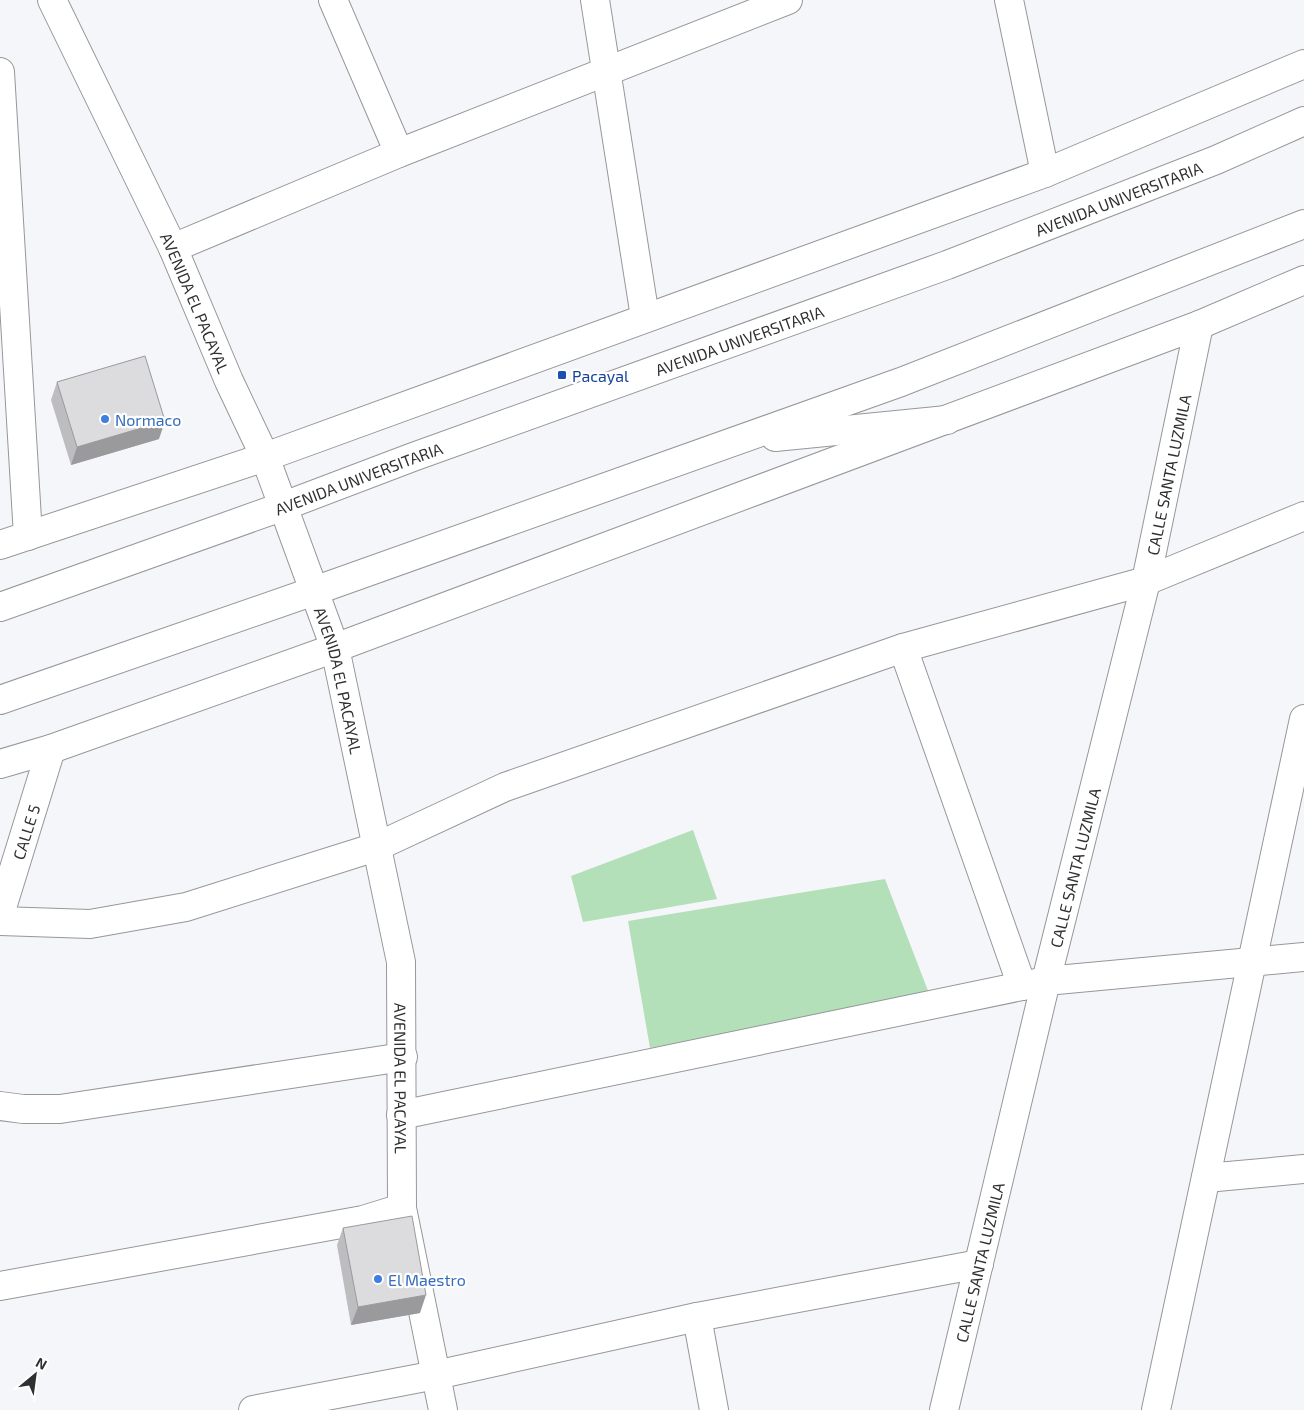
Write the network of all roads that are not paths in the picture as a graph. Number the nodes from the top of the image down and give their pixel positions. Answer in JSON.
{"nodes":[{"id":1,"x":52,"y":0,"type":"edge"},
{"id":2,"x":333,"y":0,"type":"edge"},
{"id":3,"x":595,"y":0,"type":"edge"},
{"id":4,"x":788,"y":0,"type":"edge"},
{"id":5,"x":1009,"y":0,"type":"edge"},
{"id":6,"x":1304,"y":64,"type":"edge"},
{"id":7,"x":0,"y":72,"type":"edge"},
{"id":8,"x":606,"y":72,"type":"junction"},
{"id":9,"x":1304,"y":121,"type":"edge"},
{"id":10,"x":399,"y":153,"type":"junction"},
{"id":11,"x":1045,"y":173,"type":"junction"},
{"id":12,"x":1304,"y":224,"type":"edge"},
{"id":13,"x":173,"y":248,"type":"junction"},
{"id":14,"x":1304,"y":280,"type":"edge"},
{"id":15,"x":7,"y":296,"type":"edge"},
{"id":16,"x":645,"y":318,"type":"junction"},
{"id":17,"x":1199,"y":325,"type":"junction"},
{"id":18,"x":947,"y":420,"type":"junction"},
{"id":19,"x":734,"y":441,"type":"junction"},
{"id":20,"x":264,"y":457,"type":"junction"},
{"id":21,"x":284,"y":506,"type":"junction"},
{"id":22,"x":1304,"y":516,"type":"edge"},
{"id":23,"x":28,"y":536,"type":"junction"},
{"id":24,"x":1304,"y":536,"type":"edge"},
{"id":25,"x":1250,"y":539,"type":"junction"},
{"id":26,"x":0,"y":545,"type":"edge"},
{"id":27,"x":1146,"y":581,"type":"junction"},
{"id":28,"x":314,"y":591,"type":"junction"},
{"id":29,"x":0,"y":607,"type":"edge"},
{"id":30,"x":335,"y":648,"type":"junction"},
{"id":31,"x":903,"y":648,"type":"junction"},
{"id":32,"x":0,"y":700,"type":"edge"},
{"id":33,"x":1304,"y":719,"type":"edge"},
{"id":34,"x":51,"y":749,"type":"junction"},
{"id":35,"x":1300,"y":753,"type":"edge"},
{"id":36,"x":0,"y":764,"type":"edge"},
{"id":37,"x":376,"y":847,"type":"junction"},
{"id":38,"x":0,"y":914,"type":"edge"},
{"id":39,"x":0,"y":921,"type":"edge"},
{"id":40,"x":1304,"y":957,"type":"edge"},
{"id":41,"x":1253,"y":962,"type":"junction"},
{"id":42,"x":1034,"y":984,"type":"junction"},
{"id":43,"x":403,"y":1057,"type":"junction"},
{"id":44,"x":0,"y":1106,"type":"edge"},
{"id":45,"x":401,"y":1116,"type":"junction"},
{"id":46,"x":1304,"y":1169,"type":"edge"},
{"id":47,"x":1206,"y":1178,"type":"junction"},
{"id":48,"x":402,"y":1208,"type":"junction"},
{"id":49,"x":979,"y":1264,"type":"junction"},
{"id":50,"x":0,"y":1286,"type":"edge"},
{"id":51,"x":698,"y":1317,"type":"junction"},
{"id":52,"x":436,"y":1375,"type":"junction"},
{"id":53,"x":253,"y":1410,"type":"edge"},
{"id":54,"x":443,"y":1410,"type":"edge"},
{"id":55,"x":714,"y":1410,"type":"edge"},
{"id":56,"x":944,"y":1410,"type":"edge"},
{"id":57,"x":1156,"y":1410,"type":"edge"}],
"edges":[{"from":1,"to":13,"type":"street","name":"AVENIDA EL PACAYAL"},
{"from":2,"to":10,"type":"street"},
{"from":3,"to":8,"type":"street"},
{"from":4,"to":8,"type":"street"},
{"from":5,"to":11,"type":"street"},
{"from":6,"to":11,"type":"street"},
{"from":7,"to":15,"type":"street"},
{"from":8,"to":10,"type":"street"},
{"from":8,"to":16,"type":"street"},
{"from":9,"to":21,"type":"street","name":"AVENIDA UNIVERSITARIA"},
{"from":10,"to":13,"type":"street"},
{"from":11,"to":16,"type":"street"},
{"from":12,"to":19,"type":"street"},
{"from":13,"to":20,"type":"street","name":"AVENIDA EL PACAYAL"},
{"from":14,"to":17,"type":"street"},
{"from":15,"to":23,"type":"street"},
{"from":16,"to":20,"type":"street"},
{"from":17,"to":18,"type":"street"},
{"from":17,"to":27,"type":"street","name":"CALLE SANTA LUZMILA"},
{"from":18,"to":19,"type":"street"},
{"from":18,"to":30,"type":"street"},
{"from":19,"to":28,"type":"street"},
{"from":20,"to":21,"type":"street","name":"AVENIDA EL PACAYAL"},
{"from":20,"to":23,"type":"street"},
{"from":21,"to":28,"type":"street","name":"AVENIDA EL PACAYAL"},
{"from":21,"to":29,"type":"street","name":"AVENIDA UNIVERSITARIA"},
{"from":22,"to":25,"type":"street"},
{"from":23,"to":26,"type":"street"},
{"from":24,"to":25,"type":"street"},
{"from":25,"to":27,"type":"street"},
{"from":27,"to":31,"type":"street"},
{"from":27,"to":42,"type":"street","name":"CALLE SANTA LUZMILA"},
{"from":28,"to":30,"type":"street","name":"AVENIDA EL PACAYAL"},
{"from":28,"to":32,"type":"street"},
{"from":30,"to":34,"type":"street"},
{"from":30,"to":37,"type":"street","name":"AVENIDA EL PACAYAL"},
{"from":31,"to":37,"type":"street"},
{"from":31,"to":42,"type":"street"},
{"from":33,"to":35,"type":"street"},
{"from":34,"to":36,"type":"street"},
{"from":34,"to":38,"type":"street","name":"CALLE 5"},
{"from":35,"to":41,"type":"street"},
{"from":37,"to":39,"type":"street"},
{"from":37,"to":43,"type":"street","name":"AVENIDA EL PACAYAL"},
{"from":40,"to":41,"type":"street"},
{"from":41,"to":42,"type":"street"},
{"from":41,"to":47,"type":"street"},
{"from":42,"to":45,"type":"street"},
{"from":42,"to":49,"type":"street","name":"CALLE SANTA LUZMILA"},
{"from":43,"to":44,"type":"street"},
{"from":43,"to":45,"type":"street","name":"AVENIDA EL PACAYAL"},
{"from":45,"to":48,"type":"street","name":"AVENIDA EL PACAYAL"},
{"from":46,"to":47,"type":"street"},
{"from":47,"to":57,"type":"street"},
{"from":48,"to":50,"type":"street"},
{"from":48,"to":52,"type":"street","name":"AVENIDA EL PACAYAL"},
{"from":49,"to":51,"type":"street"},
{"from":49,"to":56,"type":"street","name":"CALLE SANTA LUZMILA"},
{"from":51,"to":52,"type":"street"},
{"from":51,"to":55,"type":"street"},
{"from":52,"to":53,"type":"street"},
{"from":52,"to":54,"type":"street","name":"AVENIDA EL PACAYAL"}]}
